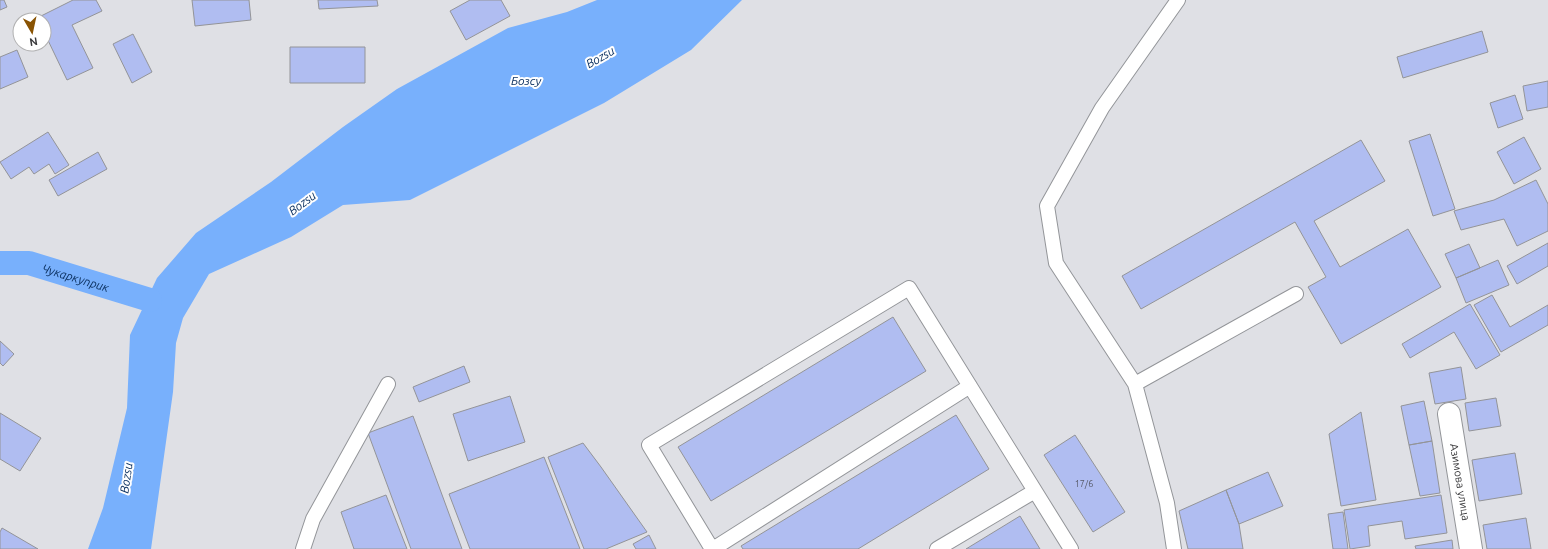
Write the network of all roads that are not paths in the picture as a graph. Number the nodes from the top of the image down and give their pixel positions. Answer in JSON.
{"nodes":[{"id":1,"x":1178,"y":0,"type":"edge"},
{"id":2,"x":1296,"y":294,"type":"dead end"},
{"id":3,"x":388,"y":384,"type":"dead end"},
{"id":4,"x":1135,"y":384,"type":"junction"},
{"id":5,"x":970,"y":386,"type":"junction"},
{"id":6,"x":1449,"y":414,"type":"dead end"},
{"id":7,"x":1035,"y":490,"type":"junction"},
{"id":8,"x":303,"y":549,"type":"edge"},
{"id":9,"x":713,"y":549,"type":"edge"},
{"id":10,"x":937,"y":549,"type":"edge"},
{"id":11,"x":1071,"y":549,"type":"edge"},
{"id":12,"x":1174,"y":549,"type":"edge"},
{"id":13,"x":1470,"y":549,"type":"edge"}],
"edges":[{"from":1,"to":4,"type":"lane"},
{"from":2,"to":4,"type":"lane"},
{"from":3,"to":8,"type":"lane"},
{"from":4,"to":12,"type":"lane"},
{"from":5,"to":7,"type":"lane"},
{"from":5,"to":9,"type":"lane"},
{"from":5,"to":9,"type":"lane"},
{"from":6,"to":13,"type":"street","name":"Азимова улица"},
{"from":7,"to":10,"type":"lane"},
{"from":7,"to":11,"type":"lane"}]}
